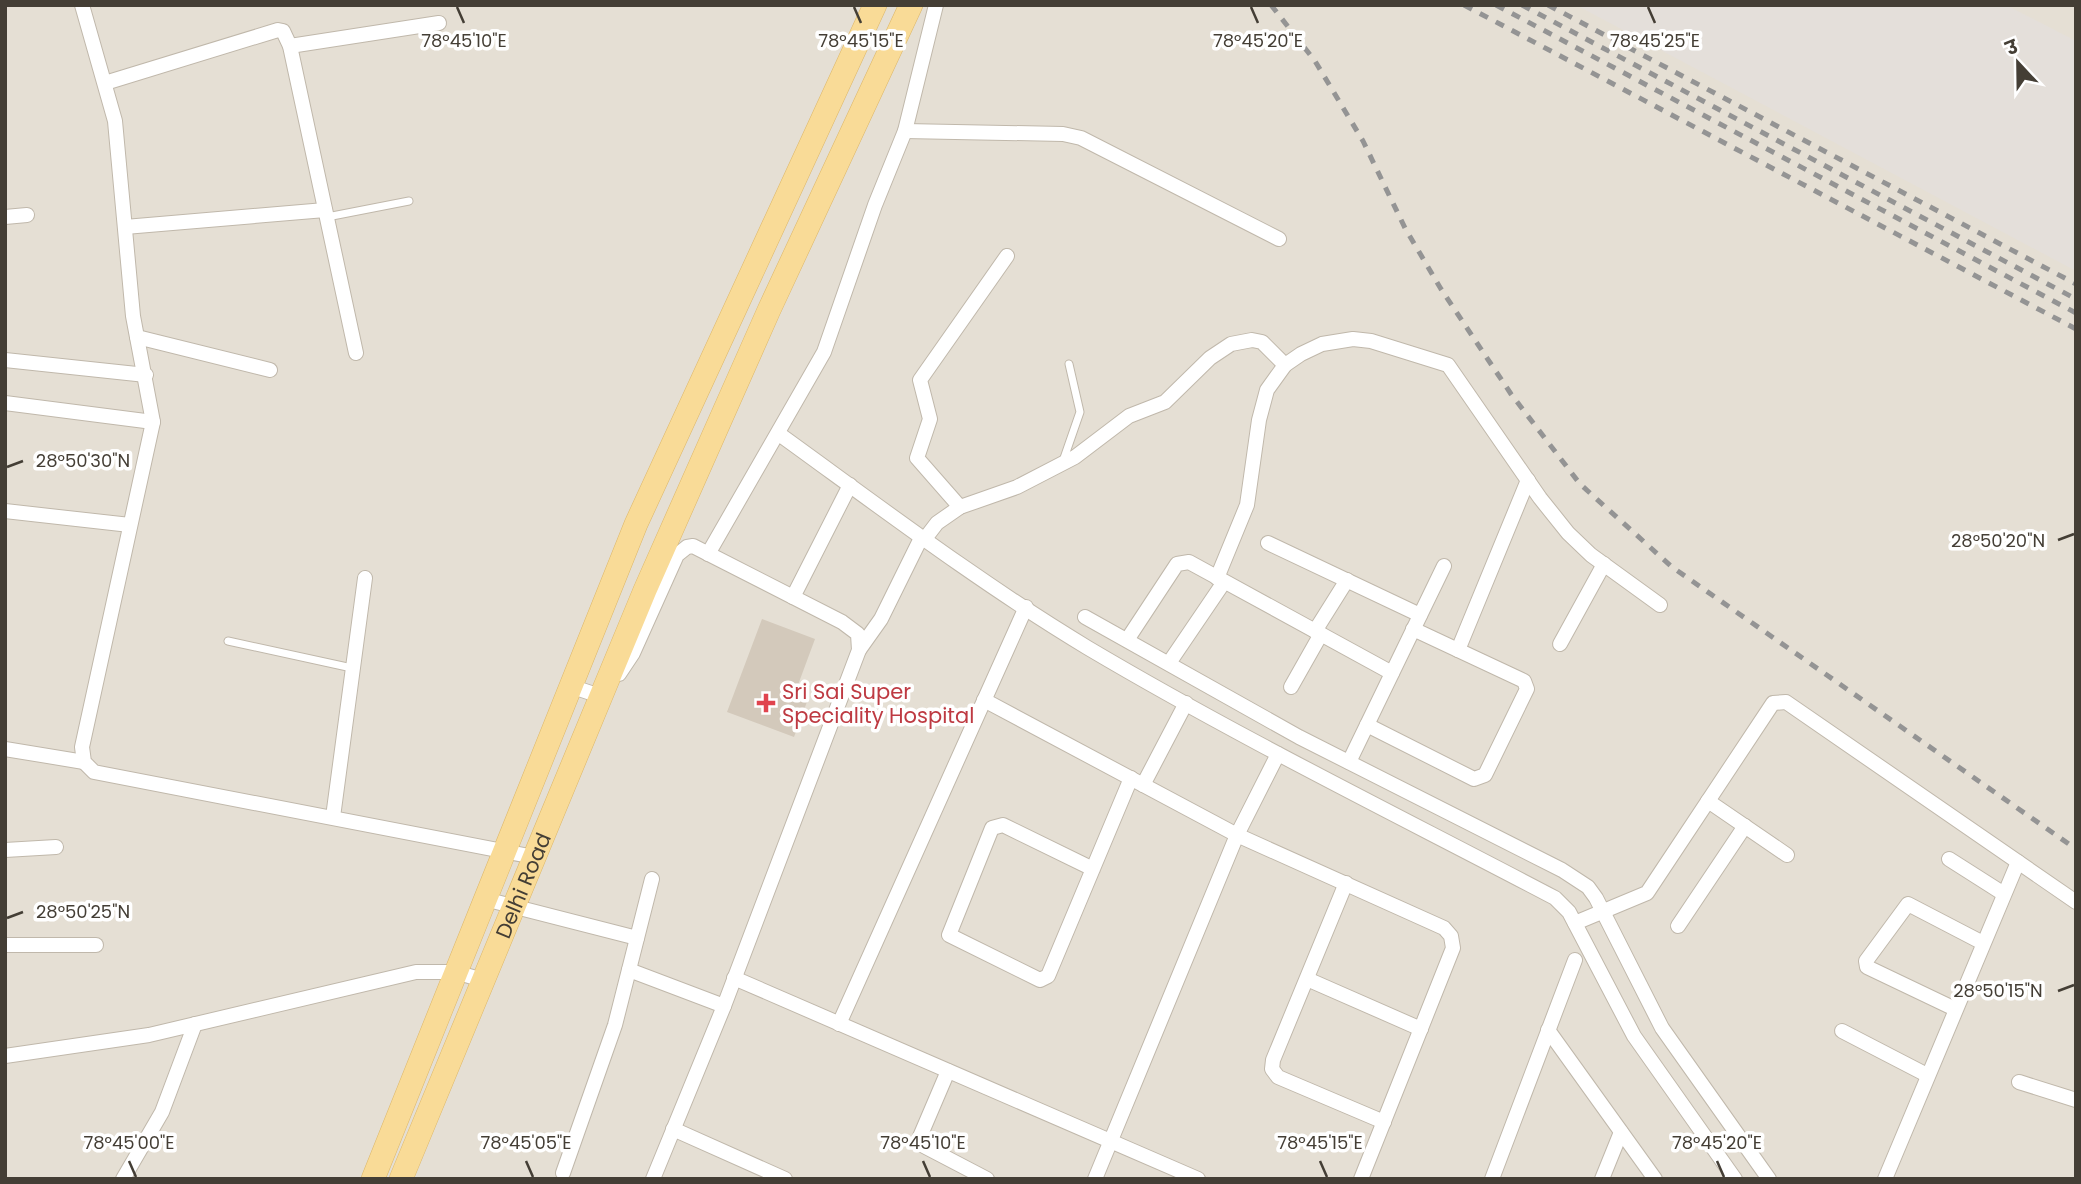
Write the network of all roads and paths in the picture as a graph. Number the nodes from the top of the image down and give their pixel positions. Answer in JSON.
{"nodes":[{"id":1,"x":875,"y":5,"type":"edge"},
{"id":2,"x":911,"y":5,"type":"edge"},
{"id":3,"x":936,"y":5,"type":"edge"},
{"id":4,"x":86,"y":6,"type":"edge"},
{"id":5,"x":439,"y":23,"type":"dead end"},
{"id":6,"x":289,"y":46,"type":"junction"},
{"id":7,"x":104,"y":83,"type":"junction"},
{"id":8,"x":905,"y":131,"type":"junction"},
{"id":9,"x":409,"y":201,"type":"dead end"},
{"id":10,"x":325,"y":214,"type":"junction"},
{"id":11,"x":27,"y":215,"type":"dead end"},
{"id":12,"x":5,"y":217,"type":"edge"},
{"id":13,"x":125,"y":227,"type":"junction"},
{"id":14,"x":1279,"y":239,"type":"dead end"},
{"id":15,"x":1007,"y":256,"type":"dead end"},
{"id":16,"x":137,"y":337,"type":"junction"},
{"id":17,"x":356,"y":353,"type":"dead end"},
{"id":18,"x":5,"y":360,"type":"edge"},
{"id":19,"x":1069,"y":364,"type":"dead end"},
{"id":20,"x":1285,"y":365,"type":"junction"},
{"id":21,"x":270,"y":370,"type":"dead end"},
{"id":22,"x":146,"y":376,"type":"junction"},
{"id":23,"x":5,"y":403,"type":"edge"},
{"id":24,"x":153,"y":422,"type":"junction"},
{"id":25,"x":779,"y":434,"type":"junction"},
{"id":26,"x":1062,"y":464,"type":"junction"},
{"id":27,"x":1528,"y":480,"type":"junction"},
{"id":28,"x":850,"y":485,"type":"junction"},
{"id":29,"x":960,"y":507,"type":"junction"},
{"id":30,"x":5,"y":511,"type":"edge"},
{"id":31,"x":130,"y":525,"type":"junction"},
{"id":32,"x":928,"y":533,"type":"junction"},
{"id":33,"x":1268,"y":543,"type":"dead end"},
{"id":34,"x":708,"y":554,"type":"junction"},
{"id":35,"x":1604,"y":564,"type":"junction"},
{"id":36,"x":1444,"y":566,"type":"dead end"},
{"id":37,"x":365,"y":578,"type":"dead end"},
{"id":38,"x":1221,"y":580,"type":"junction"},
{"id":39,"x":1347,"y":580,"type":"junction"},
{"id":40,"x":793,"y":597,"type":"junction"},
{"id":41,"x":1660,"y":606,"type":"dead end"},
{"id":42,"x":1026,"y":607,"type":"junction"},
{"id":43,"x":1420,"y":615,"type":"junction"},
{"id":44,"x":1086,"y":617,"type":"dead end"},
{"id":45,"x":1413,"y":629,"type":"junction"},
{"id":46,"x":1318,"y":632,"type":"junction"},
{"id":47,"x":1127,"y":640,"type":"junction"},
{"id":48,"x":228,"y":641,"type":"dead end"},
{"id":49,"x":1560,"y":644,"type":"dead end"},
{"id":50,"x":859,"y":650,"type":"junction"},
{"id":51,"x":1458,"y":650,"type":"junction"},
{"id":52,"x":1169,"y":663,"type":"junction"},
{"id":53,"x":352,"y":668,"type":"junction"},
{"id":54,"x":1392,"y":673,"type":"junction"},
{"id":55,"x":570,"y":686,"type":"junction"},
{"id":56,"x":1291,"y":687,"type":"dead end"},
{"id":57,"x":600,"y":696,"type":"junction"},
{"id":58,"x":984,"y":700,"type":"junction"},
{"id":59,"x":1186,"y":703,"type":"junction"},
{"id":60,"x":1367,"y":725,"type":"junction"},
{"id":61,"x":1273,"y":741,"type":"junction"},
{"id":62,"x":5,"y":749,"type":"edge"},
{"id":63,"x":84,"y":762,"type":"junction"},
{"id":64,"x":1349,"y":762,"type":"junction"},
{"id":65,"x":1137,"y":782,"type":"junction"},
{"id":66,"x":1708,"y":801,"type":"junction"},
{"id":67,"x":333,"y":817,"type":"junction"},
{"id":68,"x":1745,"y":826,"type":"junction"},
{"id":69,"x":1237,"y":835,"type":"junction"},
{"id":70,"x":56,"y":846,"type":"dead end"},
{"id":71,"x":5,"y":850,"type":"edge"},
{"id":72,"x":504,"y":852,"type":"junction"},
{"id":73,"x":1787,"y":855,"type":"dead end"},
{"id":74,"x":534,"y":857,"type":"junction"},
{"id":75,"x":1950,"y":859,"type":"dead end"},
{"id":76,"x":2018,"y":862,"type":"junction"},
{"id":77,"x":1093,"y":869,"type":"junction"},
{"id":78,"x":652,"y":879,"type":"dead end"},
{"id":79,"x":1346,"y":883,"type":"junction"},
{"id":80,"x":2004,"y":894,"type":"junction"},
{"id":81,"x":485,"y":899,"type":"junction"},
{"id":82,"x":2076,"y":902,"type":"edge"},
{"id":83,"x":513,"y":906,"type":"junction"},
{"id":84,"x":1600,"y":913,"type":"junction"},
{"id":85,"x":1578,"y":922,"type":"junction"},
{"id":86,"x":1678,"y":926,"type":"dead end"},
{"id":87,"x":637,"y":938,"type":"junction"},
{"id":88,"x":1983,"y":943,"type":"junction"},
{"id":89,"x":5,"y":945,"type":"edge"},
{"id":90,"x":96,"y":945,"type":"dead end"},
{"id":91,"x":1575,"y":960,"type":"dead end"},
{"id":92,"x":629,"y":970,"type":"junction"},
{"id":93,"x":455,"y":972,"type":"junction"},
{"id":94,"x":734,"y":978,"type":"junction"},
{"id":95,"x":1307,"y":979,"type":"junction"},
{"id":96,"x":483,"y":980,"type":"junction"},
{"id":97,"x":724,"y":1006,"type":"junction"},
{"id":98,"x":1955,"y":1009,"type":"junction"},
{"id":99,"x":195,"y":1024,"type":"junction"},
{"id":100,"x":839,"y":1024,"type":"junction"},
{"id":101,"x":1421,"y":1029,"type":"junction"},
{"id":102,"x":1548,"y":1030,"type":"junction"},
{"id":103,"x":1842,"y":1031,"type":"dead end"},
{"id":104,"x":5,"y":1056,"type":"edge"},
{"id":105,"x":948,"y":1071,"type":"junction"},
{"id":106,"x":1927,"y":1075,"type":"junction"},
{"id":107,"x":2020,"y":1082,"type":"dead end"},
{"id":108,"x":2076,"y":1100,"type":"edge"},
{"id":109,"x":1384,"y":1122,"type":"junction"},
{"id":110,"x":673,"y":1129,"type":"junction"},
{"id":111,"x":1621,"y":1132,"type":"junction"},
{"id":112,"x":1110,"y":1142,"type":"junction"},
{"id":113,"x":563,"y":1173,"type":"dead end"},
{"id":114,"x":123,"y":1179,"type":"edge"},
{"id":115,"x":373,"y":1179,"type":"edge"},
{"id":116,"x":401,"y":1179,"type":"edge"},
{"id":117,"x":653,"y":1179,"type":"edge"},
{"id":118,"x":785,"y":1179,"type":"edge"},
{"id":119,"x":987,"y":1179,"type":"edge"},
{"id":120,"x":1095,"y":1179,"type":"edge"},
{"id":121,"x":1198,"y":1179,"type":"edge"},
{"id":122,"x":1361,"y":1179,"type":"edge"},
{"id":123,"x":1492,"y":1179,"type":"edge"},
{"id":124,"x":1602,"y":1179,"type":"edge"},
{"id":125,"x":1655,"y":1179,"type":"edge"},
{"id":126,"x":1735,"y":1179,"type":"edge"},
{"id":127,"x":1769,"y":1179,"type":"edge"},
{"id":128,"x":1885,"y":1179,"type":"edge"}],
"edges":[{"from":1,"to":55,"type":"main road"},
{"from":2,"to":57,"type":"main road","name":"Delhi Road"},
{"from":3,"to":8,"type":"street"},
{"from":4,"to":7,"type":"street"},
{"from":5,"to":6,"type":"street"},
{"from":6,"to":7,"type":"street"},
{"from":6,"to":10,"type":"street"},
{"from":7,"to":13,"type":"street"},
{"from":8,"to":14,"type":"street"},
{"from":8,"to":25,"type":"street"},
{"from":9,"to":10,"type":"lane"},
{"from":10,"to":13,"type":"street"},
{"from":10,"to":17,"type":"street"},
{"from":11,"to":12,"type":"street"},
{"from":13,"to":16,"type":"street"},
{"from":15,"to":29,"type":"street"},
{"from":16,"to":21,"type":"street"},
{"from":16,"to":22,"type":"street"},
{"from":18,"to":22,"type":"street"},
{"from":19,"to":26,"type":"lane"},
{"from":20,"to":26,"type":"street"},
{"from":20,"to":27,"type":"street"},
{"from":20,"to":38,"type":"street"},
{"from":22,"to":24,"type":"street"},
{"from":23,"to":24,"type":"street"},
{"from":24,"to":31,"type":"street"},
{"from":25,"to":28,"type":"street"},
{"from":25,"to":34,"type":"street"},
{"from":26,"to":29,"type":"street"},
{"from":27,"to":35,"type":"street"},
{"from":27,"to":51,"type":"street"},
{"from":28,"to":32,"type":"street"},
{"from":28,"to":40,"type":"street"},
{"from":29,"to":32,"type":"street"},
{"from":30,"to":31,"type":"street"},
{"from":31,"to":63,"type":"street"},
{"from":32,"to":42,"type":"street"},
{"from":32,"to":50,"type":"street"},
{"from":33,"to":39,"type":"street"},
{"from":34,"to":40,"type":"street"},
{"from":34,"to":57,"type":"street"},
{"from":35,"to":41,"type":"street"},
{"from":35,"to":49,"type":"street"},
{"from":36,"to":43,"type":"street"},
{"from":37,"to":53,"type":"street"},
{"from":38,"to":46,"type":"street"},
{"from":38,"to":47,"type":"street"},
{"from":38,"to":52,"type":"street"},
{"from":39,"to":43,"type":"street"},
{"from":39,"to":46,"type":"street"},
{"from":40,"to":50,"type":"street"},
{"from":42,"to":58,"type":"street"},
{"from":42,"to":59,"type":"street"},
{"from":43,"to":45,"type":"street"},
{"from":44,"to":47,"type":"street"},
{"from":45,"to":51,"type":"street"},
{"from":45,"to":54,"type":"street"},
{"from":46,"to":54,"type":"street"},
{"from":46,"to":56,"type":"street"},
{"from":47,"to":52,"type":"street"},
{"from":48,"to":53,"type":"lane"},
{"from":50,"to":94,"type":"street"},
{"from":51,"to":60,"type":"street"},
{"from":52,"to":61,"type":"street"},
{"from":53,"to":67,"type":"street"},
{"from":54,"to":60,"type":"street"},
{"from":55,"to":57,"type":"street"},
{"from":55,"to":72,"type":"main road"},
{"from":57,"to":74,"type":"main road","name":"Delhi Road"},
{"from":58,"to":65,"type":"street"},
{"from":58,"to":100,"type":"street"},
{"from":59,"to":61,"type":"street"},
{"from":59,"to":65,"type":"street"},
{"from":60,"to":64,"type":"street"},
{"from":61,"to":64,"type":"street"},
{"from":61,"to":69,"type":"street"},
{"from":61,"to":85,"type":"street"},
{"from":62,"to":63,"type":"street"},
{"from":63,"to":67,"type":"street"},
{"from":64,"to":84,"type":"street"},
{"from":65,"to":69,"type":"street"},
{"from":65,"to":77,"type":"street"},
{"from":66,"to":68,"type":"street"},
{"from":66,"to":76,"type":"street"},
{"from":66,"to":84,"type":"street"},
{"from":67,"to":72,"type":"street"},
{"from":68,"to":73,"type":"street"},
{"from":68,"to":86,"type":"street"},
{"from":69,"to":79,"type":"street"},
{"from":69,"to":112,"type":"street"},
{"from":70,"to":71,"type":"street"},
{"from":72,"to":74,"type":"street"},
{"from":72,"to":81,"type":"main road"},
{"from":74,"to":83,"type":"main road","name":"Delhi Road"},
{"from":75,"to":80,"type":"street"},
{"from":76,"to":80,"type":"street"},
{"from":76,"to":82,"type":"street"},
{"from":77,"to":77,"type":"street"},
{"from":78,"to":87,"type":"street"},
{"from":79,"to":95,"type":"street"},
{"from":79,"to":101,"type":"street"},
{"from":80,"to":88,"type":"street"},
{"from":81,"to":83,"type":"street"},
{"from":81,"to":93,"type":"main road"},
{"from":83,"to":87,"type":"street"},
{"from":83,"to":96,"type":"main road","name":"Delhi Road"},
{"from":84,"to":85,"type":"street"},
{"from":84,"to":127,"type":"street"},
{"from":85,"to":126,"type":"street"},
{"from":87,"to":92,"type":"street"},
{"from":88,"to":98,"type":"street"},
{"from":88,"to":98,"type":"street"},
{"from":89,"to":90,"type":"street"},
{"from":91,"to":102,"type":"street"},
{"from":92,"to":97,"type":"street"},
{"from":92,"to":113,"type":"street"},
{"from":93,"to":96,"type":"street"},
{"from":93,"to":99,"type":"street"},
{"from":93,"to":115,"type":"main road"},
{"from":94,"to":97,"type":"street"},
{"from":94,"to":100,"type":"street"},
{"from":95,"to":101,"type":"street"},
{"from":95,"to":109,"type":"street"},
{"from":96,"to":116,"type":"main road","name":"Delhi Road"},
{"from":97,"to":110,"type":"street"},
{"from":98,"to":106,"type":"street"},
{"from":99,"to":104,"type":"street"},
{"from":99,"to":114,"type":"street"},
{"from":100,"to":105,"type":"street"},
{"from":101,"to":109,"type":"street"},
{"from":102,"to":111,"type":"street"},
{"from":102,"to":123,"type":"street"},
{"from":103,"to":106,"type":"street"},
{"from":105,"to":112,"type":"street"},
{"from":105,"to":119,"type":"street"},
{"from":106,"to":128,"type":"street"},
{"from":107,"to":108,"type":"street"},
{"from":109,"to":122,"type":"street"},
{"from":110,"to":117,"type":"street"},
{"from":110,"to":118,"type":"street"},
{"from":111,"to":124,"type":"street"},
{"from":111,"to":125,"type":"street"},
{"from":112,"to":120,"type":"street"},
{"from":112,"to":121,"type":"street"}]}
